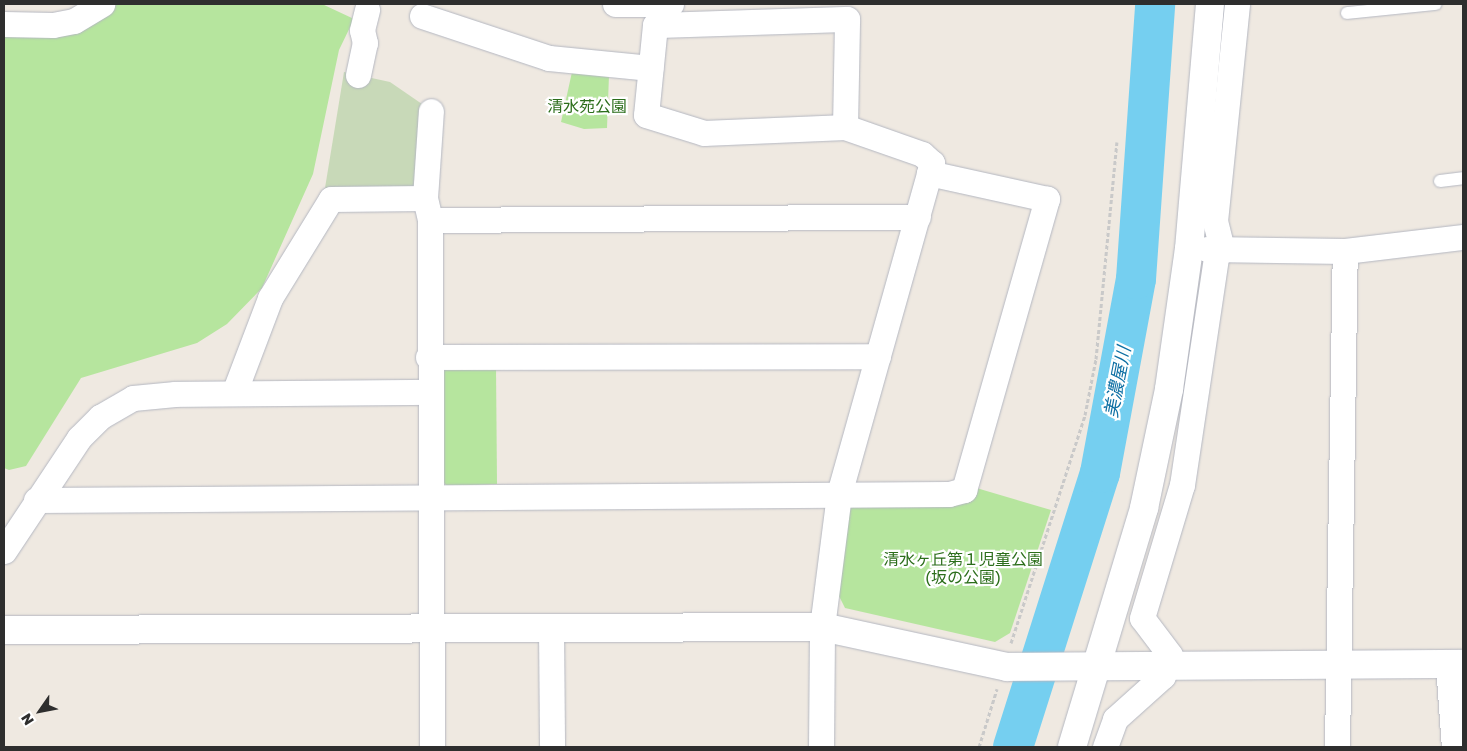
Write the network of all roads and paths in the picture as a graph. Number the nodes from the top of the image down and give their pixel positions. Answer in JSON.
{"nodes":[{"id":1,"x":102,"y":4,"type":"edge"},
{"id":2,"x":615,"y":4,"type":"edge"},
{"id":3,"x":671,"y":4,"type":"edge"},
{"id":4,"x":1210,"y":4,"type":"edge"},
{"id":5,"x":1237,"y":4,"type":"edge"},
{"id":6,"x":1436,"y":4,"type":"edge"},
{"id":7,"x":364,"y":6,"type":"edge"},
{"id":8,"x":1391,"y":6,"type":"edge"},
{"id":9,"x":807,"y":13,"type":"edge"},
{"id":10,"x":1347,"y":13,"type":"dead end"},
{"id":11,"x":422,"y":16,"type":"dead end"},
{"id":12,"x":4,"y":24,"type":"edge"},
{"id":13,"x":651,"y":68,"type":"junction"},
{"id":14,"x":358,"y":75,"type":"dead end"},
{"id":15,"x":431,"y":111,"type":"dead end"},
{"id":16,"x":845,"y":127,"type":"junction"},
{"id":17,"x":1117,"y":142,"type":"dead end"},
{"id":18,"x":929,"y":173,"type":"junction"},
{"id":19,"x":1463,"y":178,"type":"edge"},
{"id":20,"x":1440,"y":181,"type":"dead end"},
{"id":21,"x":427,"y":209,"type":"junction"},
{"id":22,"x":918,"y":217,"type":"junction"},
{"id":23,"x":1463,"y":237,"type":"edge"},
{"id":24,"x":1189,"y":249,"type":"junction"},
{"id":25,"x":1222,"y":249,"type":"junction"},
{"id":26,"x":1345,"y":251,"type":"junction"},
{"id":27,"x":428,"y":356,"type":"junction"},
{"id":28,"x":878,"y":356,"type":"junction"},
{"id":29,"x":428,"y":392,"type":"junction"},
{"id":30,"x":234,"y":394,"type":"junction"},
{"id":31,"x":839,"y":494,"type":"junction"},
{"id":32,"x":428,"y":496,"type":"junction"},
{"id":33,"x":36,"y":500,"type":"junction"},
{"id":34,"x":4,"y":551,"type":"edge"},
{"id":35,"x":822,"y":626,"type":"junction"},
{"id":36,"x":431,"y":627,"type":"junction"},
{"id":37,"x":551,"y":627,"type":"junction"},
{"id":38,"x":4,"y":630,"type":"edge"},
{"id":39,"x":1167,"y":664,"type":"junction"},
{"id":40,"x":1338,"y":664,"type":"junction"},
{"id":41,"x":1456,"y":664,"type":"edge"},
{"id":42,"x":1005,"y":666,"type":"junction"},
{"id":43,"x":1095,"y":669,"type":"junction"},
{"id":44,"x":432,"y":747,"type":"edge"},
{"id":45,"x":552,"y":747,"type":"edge"},
{"id":46,"x":821,"y":747,"type":"edge"},
{"id":47,"x":979,"y":747,"type":"edge"},
{"id":48,"x":1072,"y":747,"type":"edge"},
{"id":49,"x":1105,"y":747,"type":"edge"},
{"id":50,"x":1337,"y":747,"type":"edge"},
{"id":51,"x":1454,"y":747,"type":"edge"}],
"edges":[{"from":1,"to":12,"type":"street"},
{"from":2,"to":3,"type":"street"},
{"from":4,"to":24,"type":"street"},
{"from":5,"to":25,"type":"street"},
{"from":6,"to":8,"type":"lane"},
{"from":7,"to":14,"type":"street"},
{"from":8,"to":10,"type":"lane"},
{"from":9,"to":13,"type":"street"},
{"from":9,"to":16,"type":"street"},
{"from":11,"to":13,"type":"street"},
{"from":13,"to":16,"type":"street"},
{"from":15,"to":21,"type":"street"},
{"from":16,"to":18,"type":"street"},
{"from":17,"to":42,"type":"path"},
{"from":18,"to":22,"type":"street"},
{"from":18,"to":31,"type":"street"},
{"from":19,"to":20,"type":"lane"},
{"from":21,"to":22,"type":"street"},
{"from":21,"to":27,"type":"street"},
{"from":21,"to":30,"type":"street"},
{"from":22,"to":28,"type":"street"},
{"from":23,"to":26,"type":"street"},
{"from":24,"to":25,"type":"street"},
{"from":24,"to":43,"type":"street"},
{"from":25,"to":26,"type":"street"},
{"from":25,"to":39,"type":"street"},
{"from":26,"to":40,"type":"street"},
{"from":27,"to":28,"type":"street"},
{"from":27,"to":29,"type":"street"},
{"from":28,"to":31,"type":"street"},
{"from":29,"to":30,"type":"street"},
{"from":29,"to":32,"type":"street"},
{"from":30,"to":33,"type":"street"},
{"from":31,"to":32,"type":"street"},
{"from":31,"to":35,"type":"street"},
{"from":32,"to":33,"type":"street"},
{"from":32,"to":36,"type":"street"},
{"from":33,"to":34,"type":"street"},
{"from":35,"to":37,"type":"street"},
{"from":35,"to":42,"type":"street"},
{"from":35,"to":46,"type":"street"},
{"from":36,"to":37,"type":"street"},
{"from":36,"to":38,"type":"street"},
{"from":36,"to":44,"type":"street"},
{"from":37,"to":45,"type":"street"},
{"from":39,"to":40,"type":"street"},
{"from":39,"to":43,"type":"street"},
{"from":39,"to":49,"type":"street"},
{"from":40,"to":41,"type":"street"},
{"from":40,"to":50,"type":"street"},
{"from":41,"to":51,"type":"street"},
{"from":42,"to":43,"type":"street"},
{"from":42,"to":47,"type":"path"},
{"from":43,"to":48,"type":"street"}]}
